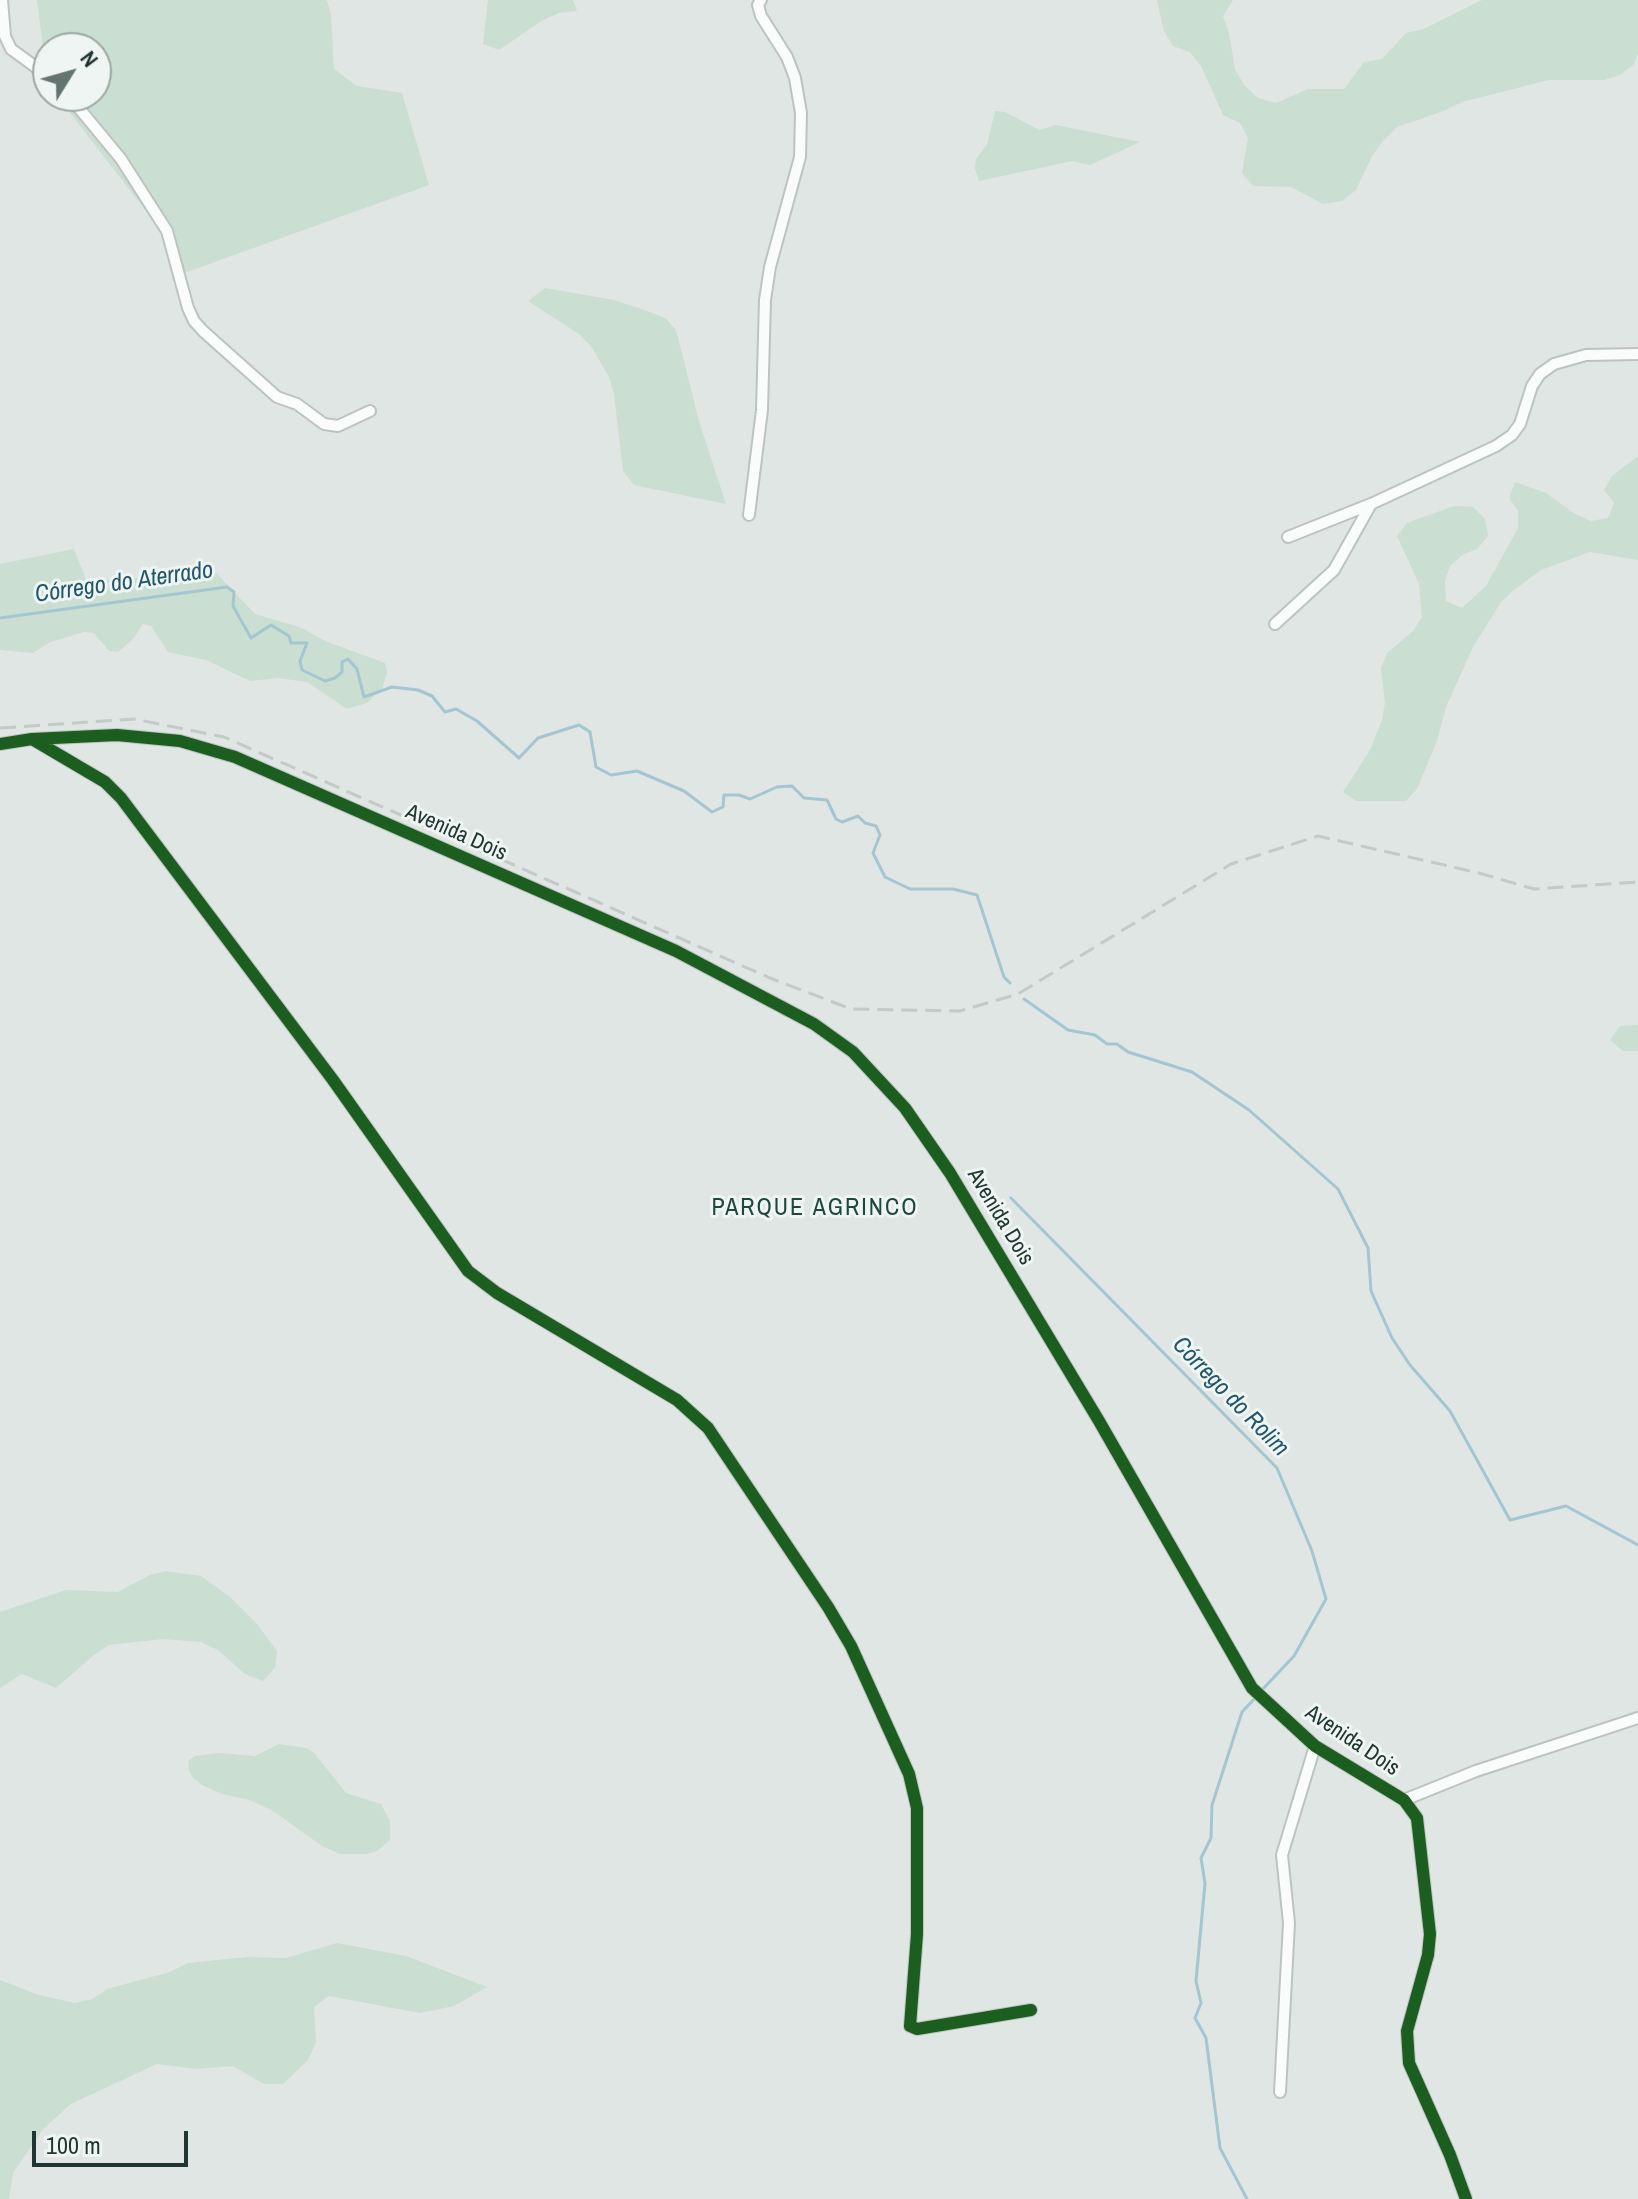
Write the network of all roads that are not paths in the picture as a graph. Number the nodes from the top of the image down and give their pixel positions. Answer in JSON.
{"nodes":[{"id":1,"x":2,"y":0,"type":"edge"},
{"id":2,"x":761,"y":0,"type":"edge"},
{"id":3,"x":32,"y":64,"type":"edge"},
{"id":4,"x":82,"y":112,"type":"edge"},
{"id":5,"x":1638,"y":354,"type":"edge"},
{"id":6,"x":370,"y":411,"type":"dead end"},
{"id":7,"x":1371,"y":504,"type":"junction"},
{"id":8,"x":749,"y":515,"type":"dead end"},
{"id":9,"x":1288,"y":537,"type":"dead end"},
{"id":10,"x":1275,"y":624,"type":"dead end"},
{"id":11,"x":32,"y":739,"type":"junction"},
{"id":12,"x":0,"y":744,"type":"edge"},
{"id":13,"x":1638,"y":1718,"type":"edge"},
{"id":14,"x":1315,"y":1746,"type":"junction"},
{"id":15,"x":1404,"y":1800,"type":"junction"},
{"id":16,"x":1031,"y":2010,"type":"dead end"},
{"id":17,"x":1280,"y":2092,"type":"dead end"},
{"id":18,"x":1466,"y":2199,"type":"edge"}],
"edges":[{"from":1,"to":3,"type":"street"},
{"from":2,"to":8,"type":"street"},
{"from":4,"to":6,"type":"street"},
{"from":5,"to":7,"type":"street"},
{"from":7,"to":9,"type":"street"},
{"from":7,"to":10,"type":"street"},
{"from":11,"to":12,"type":"street","name":"Avenida Dois"},
{"from":11,"to":14,"type":"street","name":"Avenida Dois"},
{"from":11,"to":16,"type":"street"},
{"from":13,"to":15,"type":"street"},
{"from":14,"to":15,"type":"street","name":"Avenida Dois"},
{"from":14,"to":17,"type":"street"},
{"from":15,"to":18,"type":"street","name":"Avenida Dois"}]}
